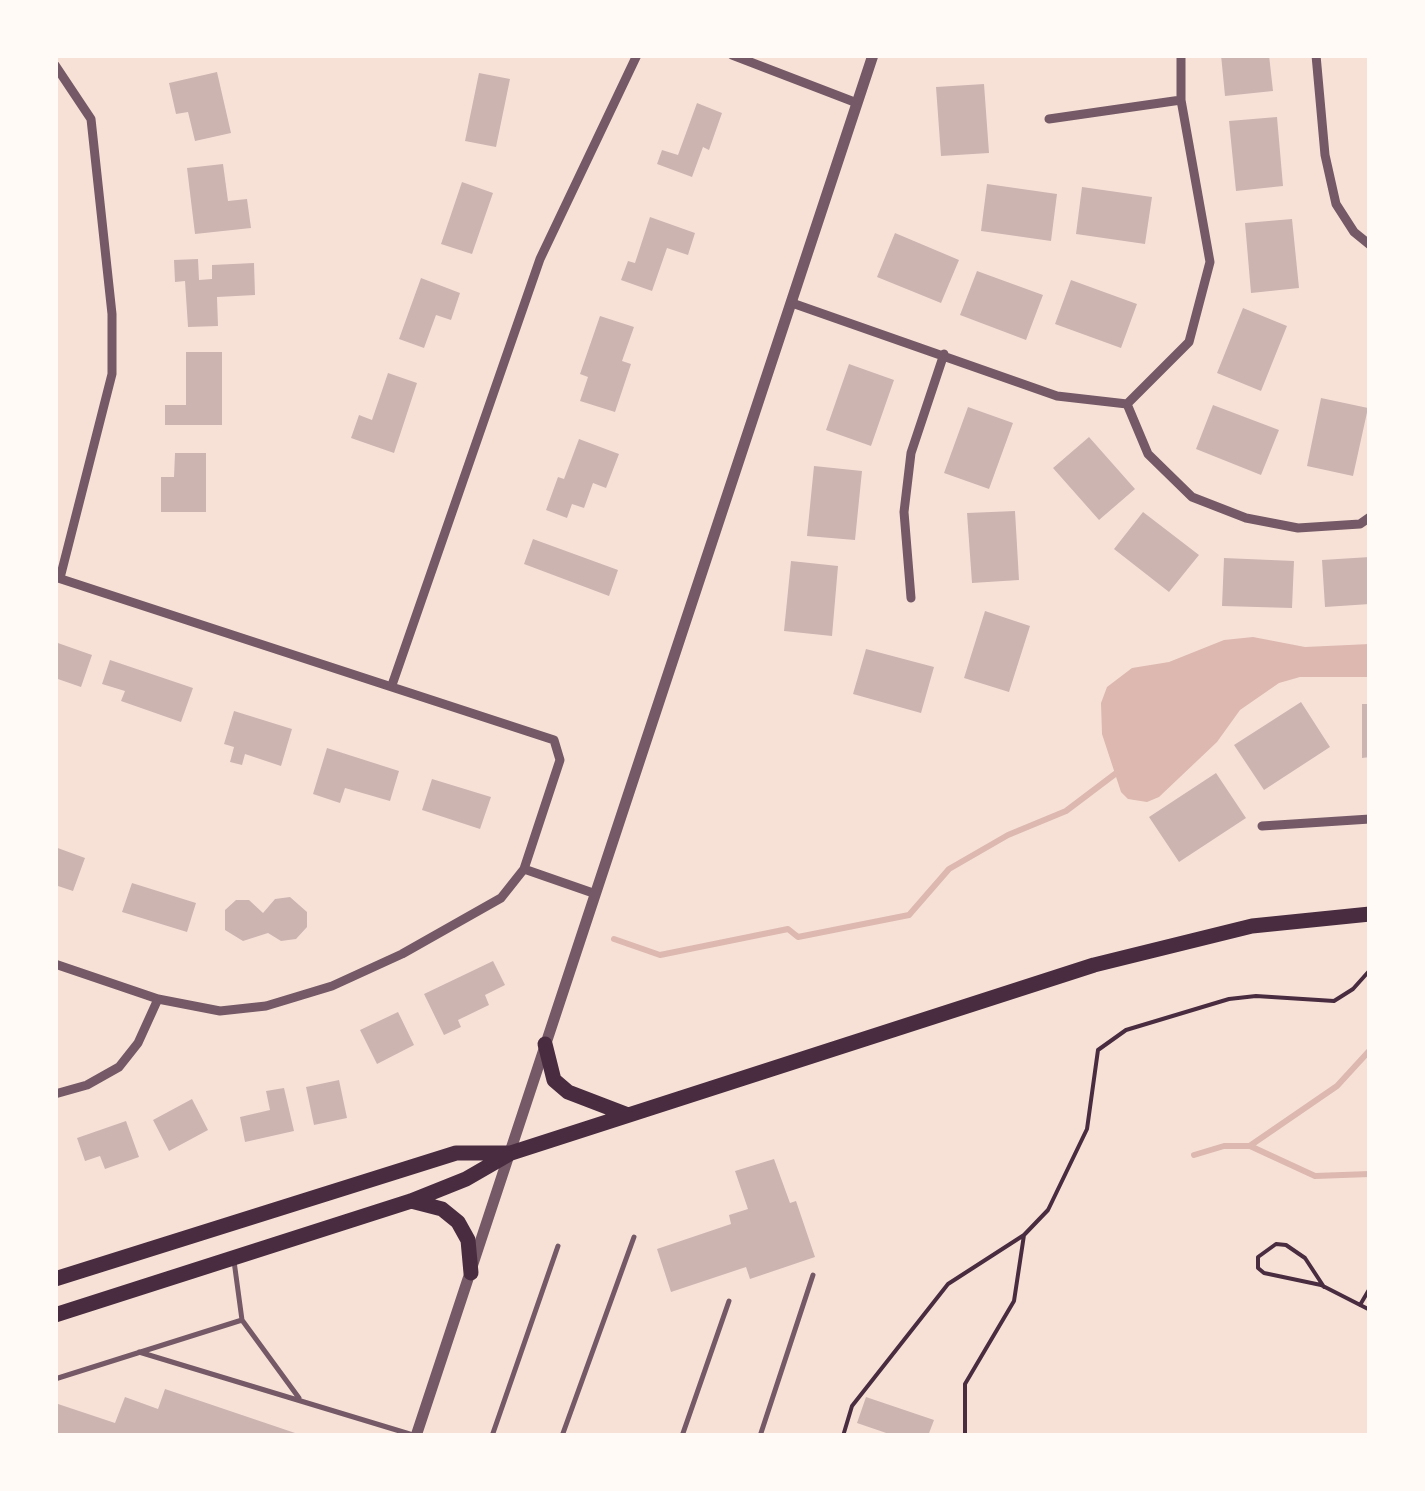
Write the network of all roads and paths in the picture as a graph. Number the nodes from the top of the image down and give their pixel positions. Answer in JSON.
{"nodes":[{"id":1,"x":637,"y":55,"type":"edge"},
{"id":2,"x":732,"y":55,"type":"edge"},
{"id":3,"x":873,"y":55,"type":"edge"},
{"id":4,"x":1182,"y":55,"type":"edge"},
{"id":5,"x":1316,"y":55,"type":"edge"},
{"id":6,"x":55,"y":65,"type":"edge"},
{"id":7,"x":1181,"y":100,"type":"junction"},
{"id":8,"x":857,"y":103,"type":"junction"},
{"id":9,"x":1049,"y":119,"type":"dead end"},
{"id":10,"x":1370,"y":245,"type":"edge"},
{"id":11,"x":792,"y":303,"type":"junction"},
{"id":12,"x":944,"y":354,"type":"junction"},
{"id":13,"x":1127,"y":404,"type":"junction"},
{"id":14,"x":1370,"y":517,"type":"edge"},
{"id":15,"x":57,"y":578,"type":"edge"},
{"id":16,"x":911,"y":598,"type":"dead end"},
{"id":17,"x":392,"y":685,"type":"junction"},
{"id":18,"x":1370,"y":818,"type":"edge"},
{"id":19,"x":1262,"y":826,"type":"dead end"},
{"id":20,"x":524,"y":869,"type":"junction"},
{"id":21,"x":594,"y":893,"type":"junction"},
{"id":22,"x":1370,"y":914,"type":"edge"},
{"id":23,"x":55,"y":964,"type":"edge"},
{"id":24,"x":1370,"y":970,"type":"edge"},
{"id":25,"x":158,"y":999,"type":"junction"},
{"id":26,"x":544,"y":1044,"type":"junction"},
{"id":27,"x":55,"y":1094,"type":"edge"},
{"id":28,"x":628,"y":1115,"type":"junction"},
{"id":29,"x":511,"y":1153,"type":"junction"},
{"id":30,"x":411,"y":1201,"type":"junction"},
{"id":31,"x":1024,"y":1235,"type":"junction"},
{"id":32,"x":634,"y":1236,"type":"dead end"},
{"id":33,"x":558,"y":1246,"type":"dead end"},
{"id":34,"x":233,"y":1258,"type":"junction"},
{"id":35,"x":471,"y":1272,"type":"junction"},
{"id":36,"x":813,"y":1276,"type":"dead end"},
{"id":37,"x":55,"y":1279,"type":"edge"},
{"id":38,"x":1324,"y":1287,"type":"junction"},
{"id":39,"x":1370,"y":1288,"type":"edge"},
{"id":40,"x":729,"y":1301,"type":"dead end"},
{"id":41,"x":1360,"y":1305,"type":"junction"},
{"id":42,"x":1370,"y":1310,"type":"edge"},
{"id":43,"x":55,"y":1315,"type":"edge"},
{"id":44,"x":242,"y":1320,"type":"junction"},
{"id":45,"x":138,"y":1352,"type":"junction"},
{"id":46,"x":55,"y":1379,"type":"edge"},
{"id":47,"x":301,"y":1401,"type":"junction"},
{"id":48,"x":416,"y":1436,"type":"edge"},
{"id":49,"x":492,"y":1436,"type":"edge"},
{"id":50,"x":562,"y":1436,"type":"edge"},
{"id":51,"x":682,"y":1436,"type":"edge"},
{"id":52,"x":760,"y":1436,"type":"edge"},
{"id":53,"x":843,"y":1436,"type":"edge"},
{"id":54,"x":965,"y":1436,"type":"edge"}],
"edges":[{"from":1,"to":17,"type":"street"},
{"from":2,"to":8,"type":"street"},
{"from":3,"to":8,"type":"street"},
{"from":4,"to":7,"type":"street"},
{"from":5,"to":10,"type":"street"},
{"from":6,"to":15,"type":"street"},
{"from":7,"to":9,"type":"street"},
{"from":7,"to":13,"type":"street"},
{"from":8,"to":11,"type":"street"},
{"from":11,"to":12,"type":"street"},
{"from":11,"to":21,"type":"street"},
{"from":12,"to":13,"type":"street"},
{"from":12,"to":16,"type":"street"},
{"from":13,"to":14,"type":"street"},
{"from":15,"to":17,"type":"street"},
{"from":17,"to":20,"type":"street"},
{"from":18,"to":19,"type":"street"},
{"from":20,"to":21,"type":"street"},
{"from":20,"to":25,"type":"street"},
{"from":21,"to":26,"type":"street"},
{"from":22,"to":28,"type":"main road"},
{"from":23,"to":25,"type":"street"},
{"from":24,"to":31,"type":"path"},
{"from":25,"to":27,"type":"street"},
{"from":26,"to":28,"type":"main road"},
{"from":26,"to":29,"type":"street"},
{"from":28,"to":29,"type":"main road"},
{"from":29,"to":30,"type":"main road"},
{"from":29,"to":35,"type":"street"},
{"from":29,"to":37,"type":"main road"},
{"from":30,"to":34,"type":"main road"},
{"from":30,"to":35,"type":"main road"},
{"from":31,"to":53,"type":"path"},
{"from":31,"to":54,"type":"path"},
{"from":32,"to":50,"type":"lane"},
{"from":33,"to":49,"type":"lane"},
{"from":34,"to":43,"type":"main road"},
{"from":34,"to":44,"type":"lane"},
{"from":35,"to":48,"type":"street"},
{"from":36,"to":52,"type":"lane"},
{"from":38,"to":38,"type":"path"},
{"from":38,"to":41,"type":"path"},
{"from":39,"to":41,"type":"path"},
{"from":40,"to":51,"type":"lane"},
{"from":41,"to":42,"type":"path"},
{"from":44,"to":45,"type":"lane"},
{"from":44,"to":47,"type":"lane"},
{"from":45,"to":46,"type":"lane"},
{"from":45,"to":47,"type":"lane"},
{"from":47,"to":48,"type":"lane"}]}
